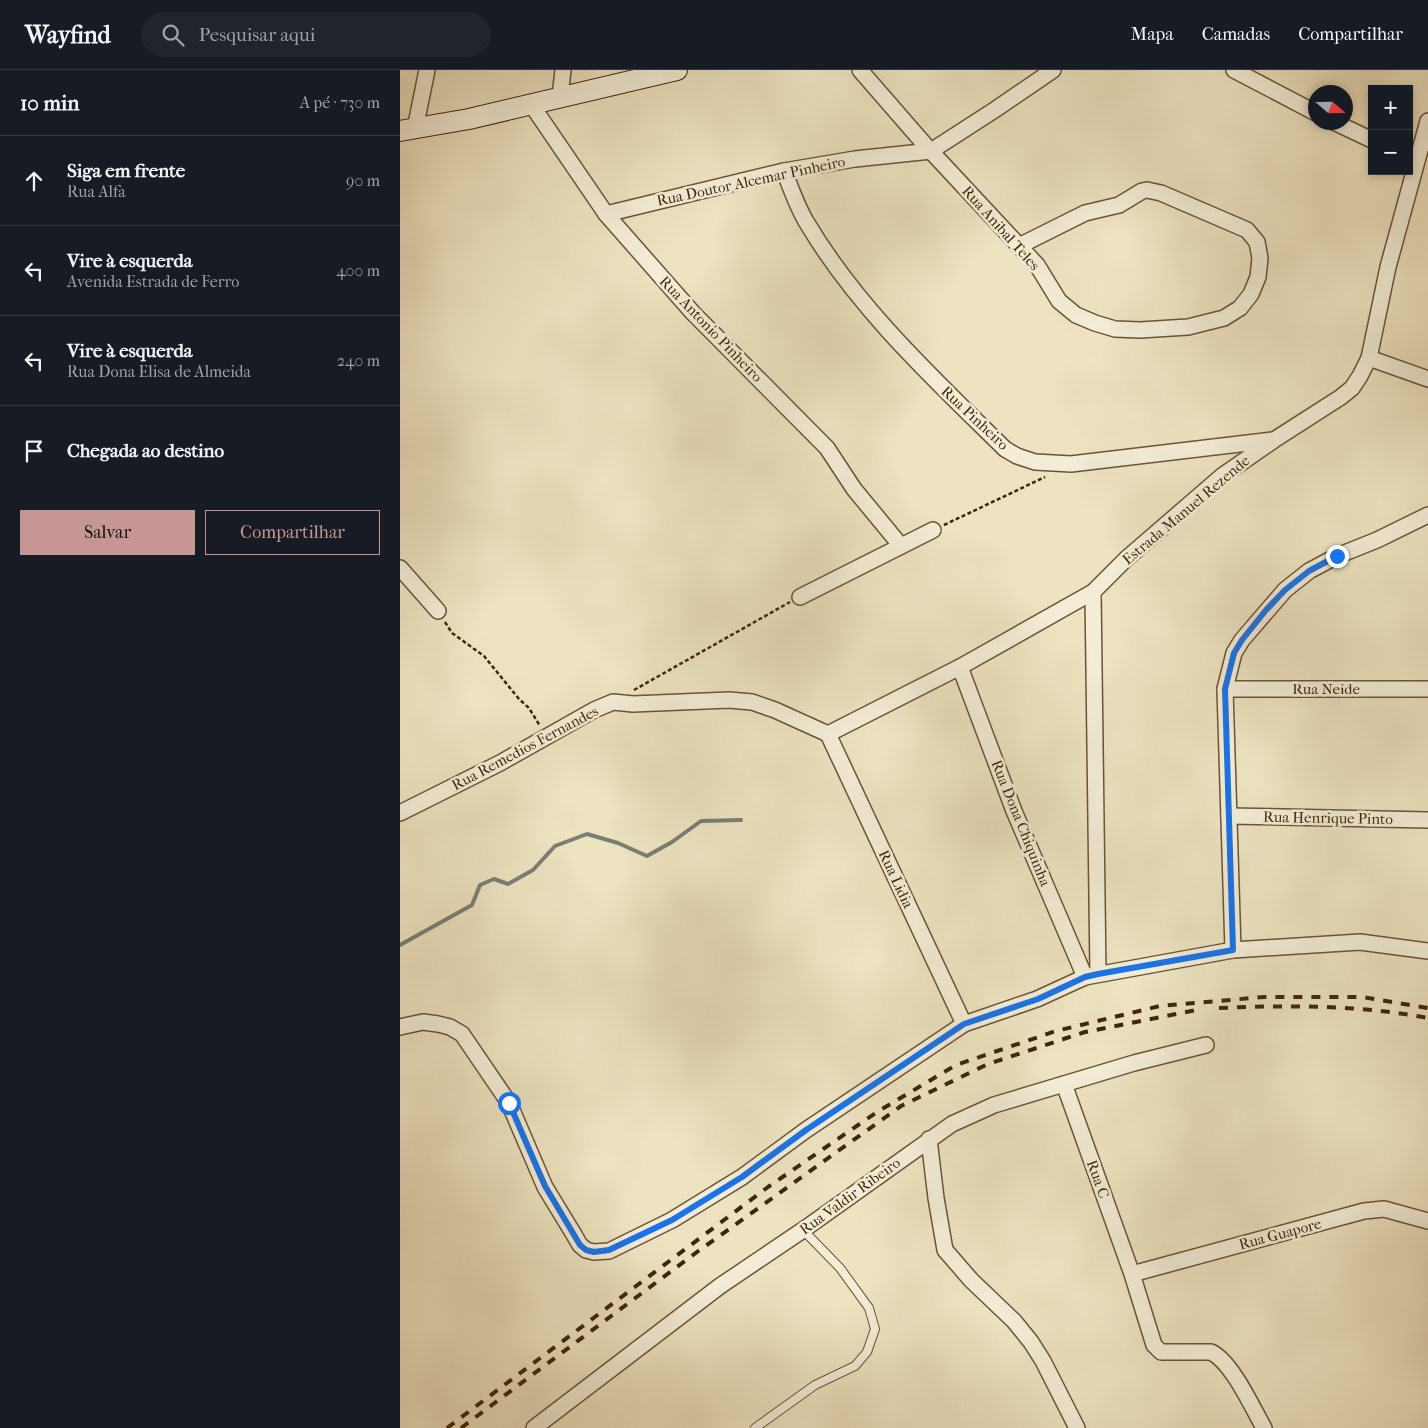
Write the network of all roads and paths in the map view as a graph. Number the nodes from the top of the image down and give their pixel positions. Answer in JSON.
{"nodes":[{"id":1,"x":427,"y":70,"type":"edge"},
{"id":2,"x":563,"y":70,"type":"edge"},
{"id":3,"x":677,"y":70,"type":"edge"},
{"id":4,"x":860,"y":70,"type":"edge"},
{"id":5,"x":1053,"y":70,"type":"edge"},
{"id":6,"x":1234,"y":70,"type":"edge"},
{"id":7,"x":560,"y":97,"type":"junction"},
{"id":8,"x":531,"y":104,"type":"junction"},
{"id":9,"x":1308,"y":109,"type":"edge"},
{"id":10,"x":1428,"y":121,"type":"edge"},
{"id":11,"x":407,"y":130,"type":"edge"},
{"id":12,"x":1351,"y":130,"type":"edge"},
{"id":13,"x":1368,"y":138,"type":"edge"},
{"id":14,"x":931,"y":151,"type":"junction"},
{"id":15,"x":1413,"y":158,"type":"edge"},
{"id":16,"x":784,"y":171,"type":"junction"},
{"id":17,"x":1409,"y":175,"type":"edge"},
{"id":18,"x":606,"y":214,"type":"junction"},
{"id":19,"x":1019,"y":246,"type":"junction"},
{"id":20,"x":1369,"y":358,"type":"junction"},
{"id":21,"x":1428,"y":379,"type":"edge"},
{"id":22,"x":1274,"y":440,"type":"junction"},
{"id":23,"x":1045,"y":476,"type":"dead end"},
{"id":24,"x":1428,"y":514,"type":"edge"},
{"id":25,"x":933,"y":530,"type":"joint"},
{"id":26,"x":901,"y":546,"type":"junction"},
{"id":27,"x":400,"y":568,"type":"edge"},
{"id":28,"x":1093,"y":592,"type":"junction"},
{"id":29,"x":800,"y":597,"type":"joint"},
{"id":30,"x":438,"y":611,"type":"joint"},
{"id":31,"x":960,"y":667,"type":"junction"},
{"id":32,"x":1428,"y":688,"type":"edge"},
{"id":33,"x":1225,"y":689,"type":"junction"},
{"id":34,"x":613,"y":702,"type":"junction"},
{"id":35,"x":828,"y":734,"type":"junction"},
{"id":36,"x":548,"y":738,"type":"junction"},
{"id":37,"x":400,"y":814,"type":"edge"},
{"id":38,"x":1229,"y":816,"type":"junction"},
{"id":39,"x":1428,"y":820,"type":"edge"},
{"id":40,"x":1233,"y":950,"type":"junction"},
{"id":41,"x":1428,"y":952,"type":"edge"},
{"id":42,"x":1092,"y":975,"type":"junction"},
{"id":43,"x":964,"y":1024,"type":"junction"},
{"id":44,"x":400,"y":1027,"type":"edge"},
{"id":45,"x":1206,"y":1045,"type":"dead end"},
{"id":46,"x":1064,"y":1084,"type":"junction"},
{"id":47,"x":929,"y":1139,"type":"junction"},
{"id":48,"x":1428,"y":1221,"type":"edge"},
{"id":49,"x":803,"y":1230,"type":"junction"},
{"id":50,"x":1132,"y":1274,"type":"junction"},
{"id":51,"x":534,"y":1428,"type":"edge"},
{"id":52,"x":755,"y":1428,"type":"edge"},
{"id":53,"x":1077,"y":1428,"type":"edge"},
{"id":54,"x":1264,"y":1428,"type":"edge"}],
"edges":[{"from":1,"to":11,"type":"street"},
{"from":2,"to":7,"type":"street"},
{"from":3,"to":7,"type":"main road"},
{"from":4,"to":14,"type":"street","name":"Rua Anibal Teles"},
{"from":5,"to":14,"type":"street","name":"Rua Doutor Alcemar Pinheiro"},
{"from":6,"to":9,"type":"street"},
{"from":7,"to":8,"type":"main road"},
{"from":8,"to":11,"type":"main road"},
{"from":8,"to":18,"type":"street","name":"Rua Antonio Pinheiro"},
{"from":10,"to":15,"type":"street","name":"Estrada Manuel Rezende"},
{"from":12,"to":13,"type":"street"},
{"from":14,"to":16,"type":"street","name":"Rua Doutor Alcemar Pinheiro"},
{"from":14,"to":19,"type":"street","name":"Rua Anibal Teles"},
{"from":16,"to":18,"type":"street","name":"Rua Doutor Alcemar Pinheiro"},
{"from":16,"to":22,"type":"street","name":"Rua Pinheiro"},
{"from":17,"to":20,"type":"street","name":"Estrada Manuel Rezende"},
{"from":18,"to":26,"type":"street","name":"Rua Antonio Pinheiro"},
{"from":19,"to":19,"type":"street","name":"Rua Anibal Teles"},
{"from":20,"to":21,"type":"street"},
{"from":20,"to":22,"type":"street","name":"Estrada Manuel Rezende"},
{"from":22,"to":28,"type":"street","name":"Estrada Manuel Rezende"},
{"from":23,"to":25,"type":"path"},
{"from":24,"to":33,"type":"street"},
{"from":25,"to":26,"type":"street"},
{"from":26,"to":29,"type":"street"},
{"from":27,"to":30,"type":"street"},
{"from":28,"to":31,"type":"street","name":"Estrada Manuel Rezende"},
{"from":28,"to":42,"type":"street"},
{"from":29,"to":34,"type":"path"},
{"from":30,"to":36,"type":"path"},
{"from":31,"to":35,"type":"street","name":"Estrada Manuel Rezende"},
{"from":31,"to":42,"type":"street","name":"Rua Dona Chiquinha"},
{"from":32,"to":33,"type":"street","name":"Rua Neide"},
{"from":33,"to":38,"type":"street"},
{"from":34,"to":35,"type":"street","name":"Rua Remedios Fernandes"},
{"from":34,"to":36,"type":"street","name":"Rua Remedios Fernandes"},
{"from":35,"to":43,"type":"street","name":"Rua Lidia"},
{"from":36,"to":37,"type":"street","name":"Rua Remedios Fernandes"},
{"from":38,"to":39,"type":"street","name":"Rua Henrique Pinto"},
{"from":38,"to":40,"type":"street"},
{"from":40,"to":41,"type":"street"},
{"from":40,"to":42,"type":"street"},
{"from":42,"to":43,"type":"street"},
{"from":43,"to":44,"type":"street"},
{"from":45,"to":46,"type":"street","name":"Rua Valdir Ribeiro"},
{"from":46,"to":47,"type":"street","name":"Rua Valdir Ribeiro"},
{"from":46,"to":50,"type":"street","name":"Rua C"},
{"from":47,"to":49,"type":"street","name":"Rua Valdir Ribeiro"},
{"from":47,"to":53,"type":"street"},
{"from":48,"to":50,"type":"street","name":"Rua Guapore"},
{"from":49,"to":51,"type":"street","name":"Rua Valdir Ribeiro"},
{"from":49,"to":52,"type":"lane"},
{"from":50,"to":54,"type":"street","name":"Rua C"}]}
